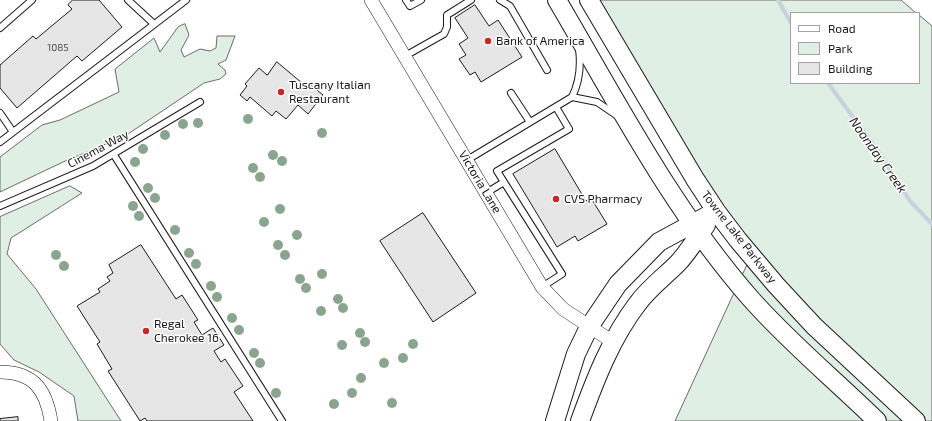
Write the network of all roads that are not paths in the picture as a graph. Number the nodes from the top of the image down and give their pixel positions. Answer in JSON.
{"nodes":[{"id":1,"x":32,"y":0,"type":"edge"},
{"id":2,"x":128,"y":0,"type":"edge"},
{"id":3,"x":186,"y":0,"type":"edge"},
{"id":4,"x":371,"y":0,"type":"edge"},
{"id":5,"x":406,"y":0,"type":"edge"},
{"id":6,"x":421,"y":0,"type":"edge"},
{"id":7,"x":471,"y":0,"type":"edge"},
{"id":8,"x":500,"y":0,"type":"edge"},
{"id":9,"x":557,"y":0,"type":"edge"},
{"id":10,"x":589,"y":0,"type":"edge"},
{"id":11,"x":154,"y":24,"type":"junction"},
{"id":12,"x":0,"y":28,"type":"edge"},
{"id":13,"x":577,"y":35,"type":"junction"},
{"id":14,"x":405,"y":56,"type":"junction"},
{"id":15,"x":547,"y":70,"type":"dead end"},
{"id":16,"x":512,"y":93,"type":"dead end"},
{"id":17,"x":572,"y":97,"type":"junction"},
{"id":18,"x":200,"y":102,"type":"dead end"},
{"id":19,"x":556,"y":106,"type":"junction"},
{"id":20,"x":0,"y":113,"type":"edge"},
{"id":21,"x":530,"y":122,"type":"junction"},
{"id":22,"x":629,"y":123,"type":"junction"},
{"id":23,"x":13,"y":132,"type":"junction"},
{"id":24,"x":0,"y":142,"type":"edge"},
{"id":25,"x":114,"y":154,"type":"junction"},
{"id":26,"x":467,"y":160,"type":"junction"},
{"id":27,"x":504,"y":182,"type":"junction"},
{"id":28,"x":486,"y":193,"type":"junction"},
{"id":29,"x":0,"y":206,"type":"edge"},
{"id":30,"x":716,"y":211,"type":"junction"},
{"id":31,"x":696,"y":229,"type":"junction"},
{"id":32,"x":542,"y":287,"type":"junction"},
{"id":33,"x":589,"y":327,"type":"junction"},
{"id":34,"x":613,"y":342,"type":"junction"},
{"id":35,"x":0,"y":372,"type":"edge"},
{"id":36,"x":51,"y":421,"type":"edge"},
{"id":37,"x":282,"y":421,"type":"edge"},
{"id":38,"x":555,"y":421,"type":"edge"},
{"id":39,"x":580,"y":421,"type":"edge"},
{"id":40,"x":877,"y":421,"type":"edge"},
{"id":41,"x":916,"y":421,"type":"edge"}],
"edges":[{"from":1,"to":12,"type":"lane"},
{"from":2,"to":11,"type":"lane"},
{"from":3,"to":11,"type":"lane"},
{"from":4,"to":14,"type":"street","name":"Victoria Lane"},
{"from":5,"to":6,"type":"lane"},
{"from":7,"to":14,"type":"lane"},
{"from":8,"to":15,"type":"lane"},
{"from":9,"to":13,"type":"main road"},
{"from":10,"to":30,"type":"main road","name":"Towne Lake Parkway"},
{"from":11,"to":23,"type":"lane"},
{"from":13,"to":17,"type":"lane"},
{"from":13,"to":22,"type":"main road"},
{"from":14,"to":26,"type":"street","name":"Victoria Lane"},
{"from":16,"to":21,"type":"lane"},
{"from":17,"to":19,"type":"lane"},
{"from":17,"to":22,"type":"lane"},
{"from":18,"to":25,"type":"lane","name":"Cinema Way"},
{"from":19,"to":21,"type":"lane"},
{"from":19,"to":27,"type":"lane"},
{"from":20,"to":23,"type":"lane"},
{"from":21,"to":26,"type":"lane"},
{"from":22,"to":31,"type":"main road"},
{"from":23,"to":24,"type":"lane"},
{"from":25,"to":29,"type":"lane","name":"Cinema Way"},
{"from":25,"to":37,"type":"lane"},
{"from":26,"to":28,"type":"street","name":"Victoria Lane"},
{"from":27,"to":28,"type":"lane"},
{"from":27,"to":32,"type":"lane"},
{"from":28,"to":32,"type":"street","name":"Victoria Lane"},
{"from":30,"to":31,"type":"main road"},
{"from":30,"to":41,"type":"main road","name":"Towne Lake Parkway"},
{"from":31,"to":33,"type":"main road"},
{"from":31,"to":34,"type":"main road"},
{"from":31,"to":40,"type":"main road"},
{"from":32,"to":33,"type":"street","name":"Victoria Lane"},
{"from":33,"to":34,"type":"street","name":"Victoria Lane"},
{"from":33,"to":38,"type":"main road"},
{"from":34,"to":39,"type":"main road"},
{"from":35,"to":36,"type":"street"}]}
